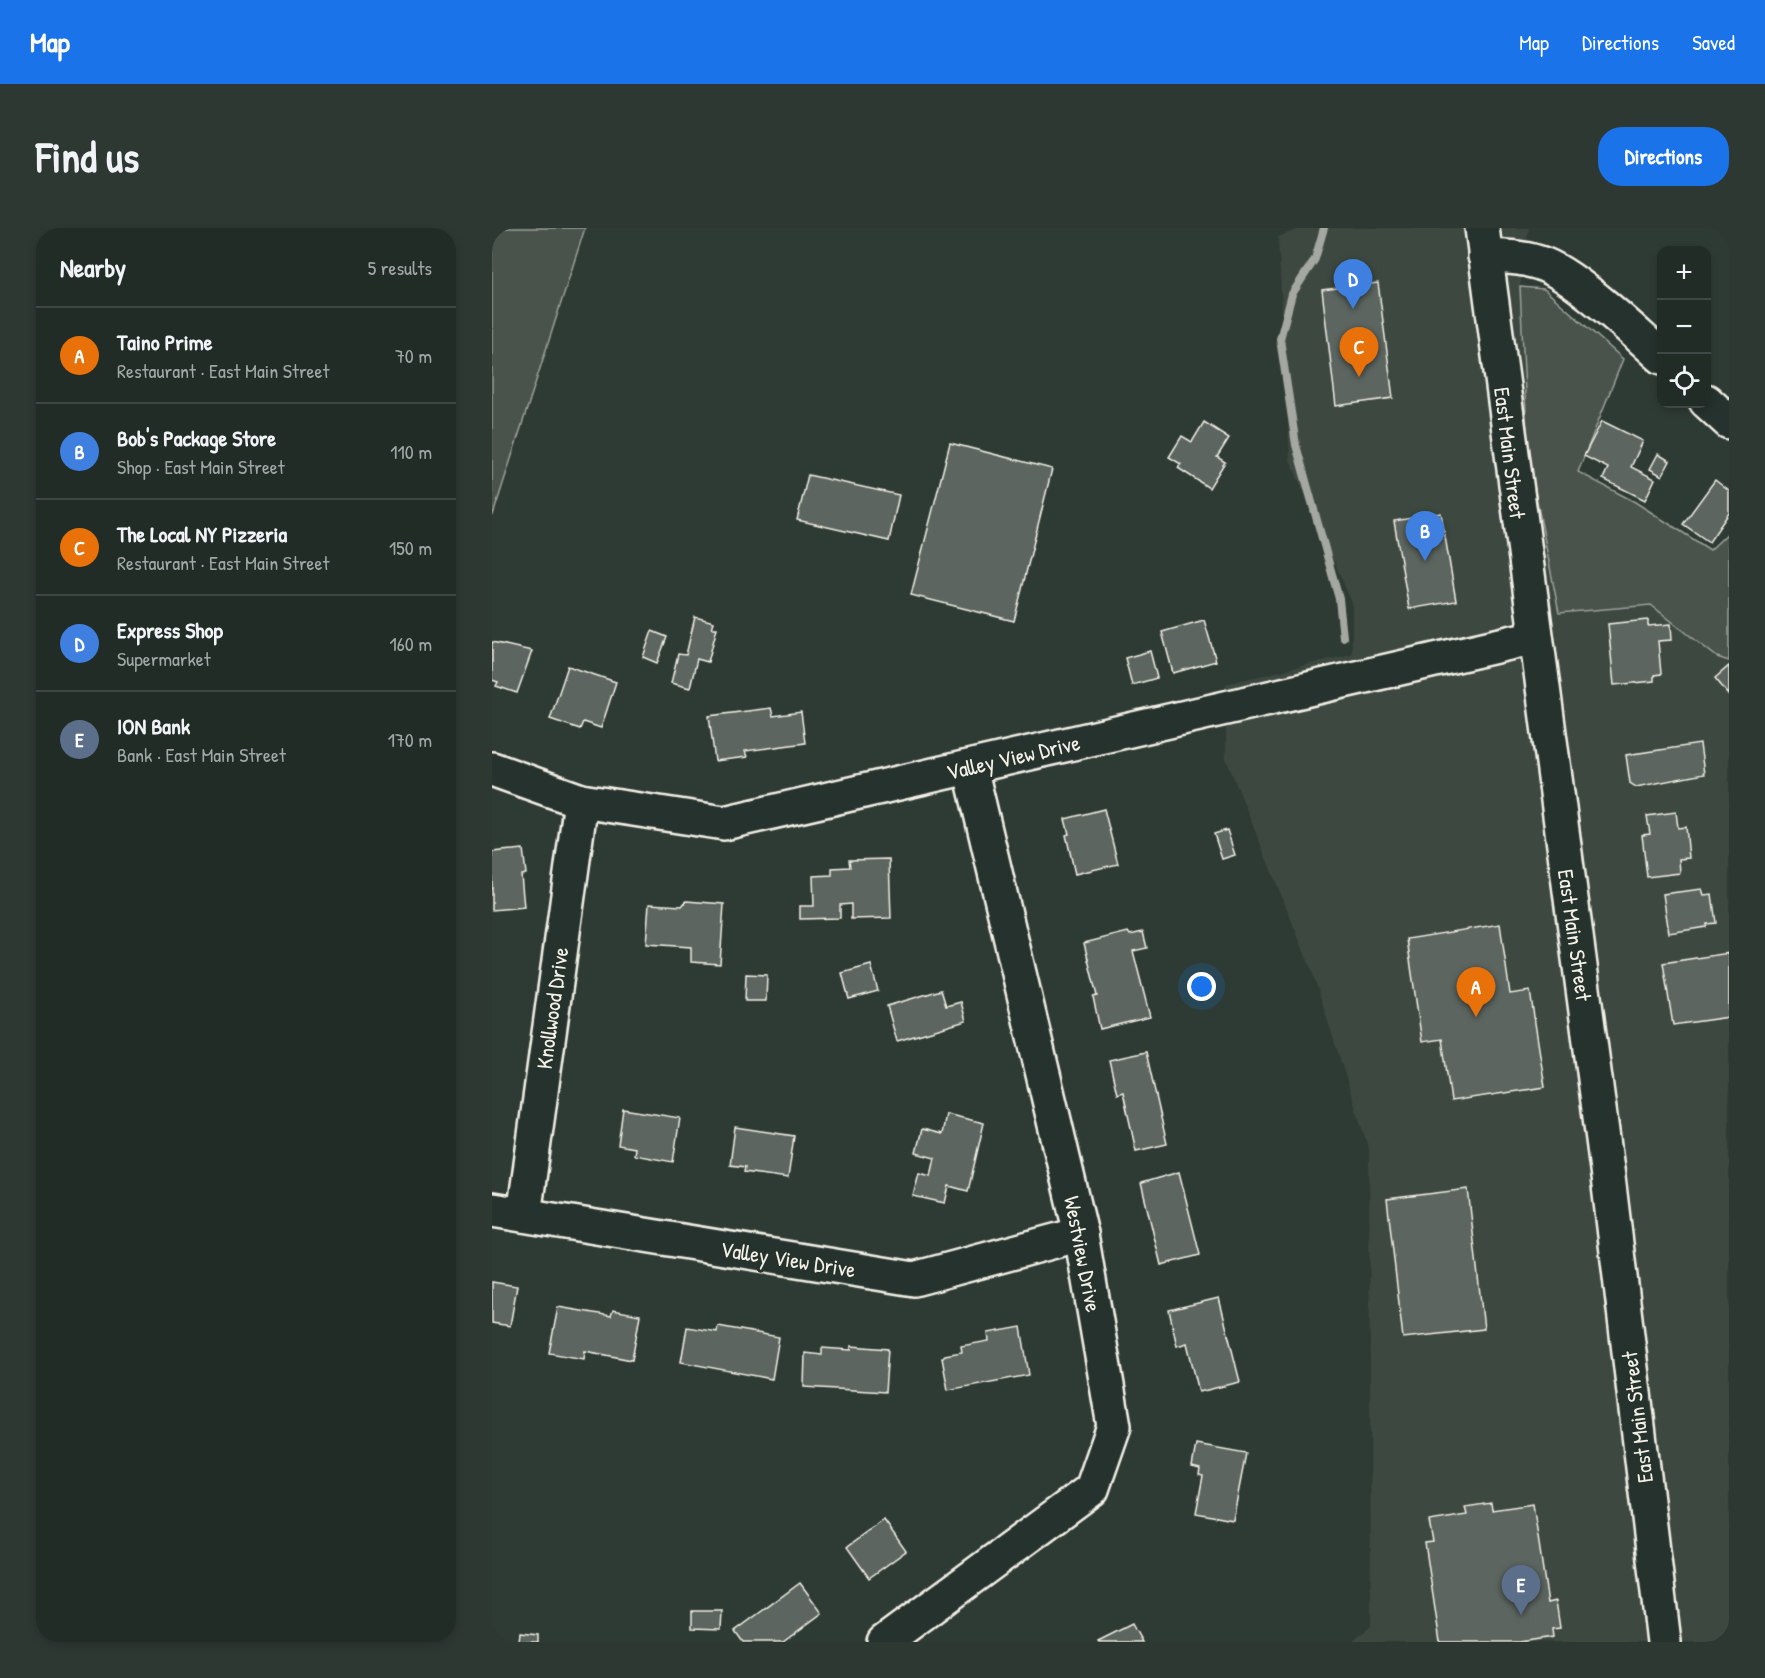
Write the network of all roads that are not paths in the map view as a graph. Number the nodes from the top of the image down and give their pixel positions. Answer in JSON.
{"nodes":[{"id":1,"x":1483,"y":242,"type":"edge"},
{"id":2,"x":1658,"y":354,"type":"edge"},
{"id":3,"x":1711,"y":405,"type":"edge"},
{"id":4,"x":1729,"y":422,"type":"edge"},
{"id":5,"x":1534,"y":637,"type":"junction"},
{"id":6,"x":970,"y":767,"type":"junction"},
{"id":7,"x":492,"y":769,"type":"edge"},
{"id":8,"x":581,"y":801,"type":"junction"},
{"id":9,"x":492,"y":1210,"type":"edge"},
{"id":10,"x":524,"y":1215,"type":"junction"},
{"id":11,"x":1081,"y":1234,"type":"junction"},
{"id":12,"x":885,"y":1642,"type":"edge"},
{"id":13,"x":1664,"y":1642,"type":"edge"}],
"edges":[{"from":1,"to":2,"type":"street"},
{"from":1,"to":5,"type":"street","name":"East Main Street"},
{"from":3,"to":4,"type":"street"},
{"from":5,"to":6,"type":"street","name":"Valley View Drive"},
{"from":5,"to":13,"type":"street","name":"East Main Street"},
{"from":6,"to":8,"type":"street","name":"Valley View Drive"},
{"from":6,"to":11,"type":"street","name":"Westview Drive"},
{"from":7,"to":8,"type":"street","name":"Valley View Drive"},
{"from":8,"to":10,"type":"street","name":"Knollwood Drive"},
{"from":9,"to":10,"type":"street","name":"Valley View Drive"},
{"from":10,"to":11,"type":"street","name":"Valley View Drive"},
{"from":11,"to":12,"type":"street","name":"Westview Drive"}]}
